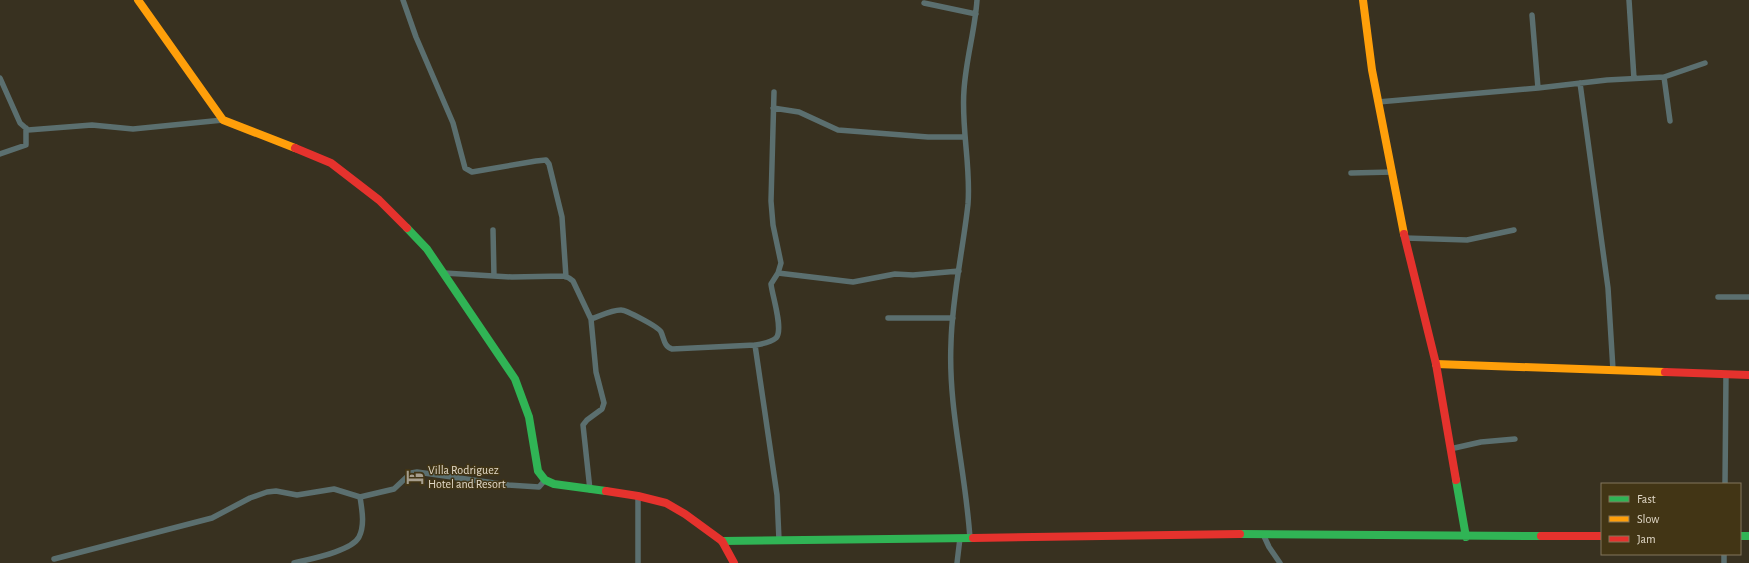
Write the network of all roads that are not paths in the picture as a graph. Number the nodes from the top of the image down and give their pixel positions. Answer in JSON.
{"nodes":[{"id":1,"x":138,"y":0,"type":"edge"},
{"id":2,"x":403,"y":0,"type":"edge"},
{"id":3,"x":977,"y":0,"type":"edge"},
{"id":4,"x":1363,"y":0,"type":"edge"},
{"id":5,"x":1629,"y":0,"type":"edge"},
{"id":6,"x":924,"y":3,"type":"dead end"},
{"id":7,"x":976,"y":14,"type":"junction"},
{"id":8,"x":1532,"y":14,"type":"dead end"},
{"id":9,"x":1705,"y":63,"type":"dead end"},
{"id":10,"x":1664,"y":77,"type":"junction"},
{"id":11,"x":0,"y":78,"type":"edge"},
{"id":12,"x":1634,"y":79,"type":"junction"},
{"id":13,"x":1580,"y":83,"type":"junction"},
{"id":14,"x":1538,"y":88,"type":"junction"},
{"id":15,"x":774,"y":92,"type":"dead end"},
{"id":16,"x":1378,"y":102,"type":"junction"},
{"id":17,"x":773,"y":108,"type":"junction"},
{"id":18,"x":223,"y":120,"type":"junction"},
{"id":19,"x":1670,"y":121,"type":"dead end"},
{"id":20,"x":26,"y":128,"type":"junction"},
{"id":21,"x":965,"y":137,"type":"junction"},
{"id":22,"x":0,"y":154,"type":"edge"},
{"id":23,"x":1393,"y":172,"type":"junction"},
{"id":24,"x":1351,"y":173,"type":"dead end"},
{"id":25,"x":493,"y":230,"type":"dead end"},
{"id":26,"x":1514,"y":230,"type":"dead end"},
{"id":27,"x":1405,"y":238,"type":"junction"},
{"id":28,"x":959,"y":271,"type":"junction"},
{"id":29,"x":444,"y":273,"type":"junction"},
{"id":30,"x":778,"y":273,"type":"junction"},
{"id":31,"x":494,"y":276,"type":"junction"},
{"id":32,"x":566,"y":277,"type":"junction"},
{"id":33,"x":1718,"y":297,"type":"dead end"},
{"id":34,"x":1749,"y":297,"type":"edge"},
{"id":35,"x":888,"y":318,"type":"dead end"},
{"id":36,"x":953,"y":318,"type":"junction"},
{"id":37,"x":591,"y":319,"type":"junction"},
{"id":38,"x":755,"y":345,"type":"junction"},
{"id":39,"x":1436,"y":364,"type":"junction"},
{"id":40,"x":1612,"y":370,"type":"junction"},
{"id":41,"x":1726,"y":375,"type":"junction"},
{"id":42,"x":1749,"y":375,"type":"edge"},
{"id":43,"x":1515,"y":439,"type":"dead end"},
{"id":44,"x":1450,"y":449,"type":"junction"},
{"id":45,"x":545,"y":480,"type":"junction"},
{"id":46,"x":1725,"y":483,"type":"edge"},
{"id":47,"x":590,"y":490,"type":"junction"},
{"id":48,"x":638,"y":496,"type":"junction"},
{"id":49,"x":360,"y":497,"type":"junction"},
{"id":50,"x":1263,"y":534,"type":"junction"},
{"id":51,"x":1601,"y":536,"type":"edge"},
{"id":52,"x":1466,"y":537,"type":"junction"},
{"id":53,"x":960,"y":538,"type":"junction"},
{"id":54,"x":970,"y":538,"type":"junction"},
{"id":55,"x":779,"y":540,"type":"junction"},
{"id":56,"x":722,"y":541,"type":"junction"},
{"id":57,"x":54,"y":559,"type":"dead end"},
{"id":58,"x":294,"y":563,"type":"edge"},
{"id":59,"x":638,"y":563,"type":"edge"},
{"id":60,"x":734,"y":563,"type":"edge"},
{"id":61,"x":958,"y":563,"type":"edge"},
{"id":62,"x":1280,"y":563,"type":"edge"}],
"edges":[{"from":1,"to":18,"type":"street"},
{"from":2,"to":32,"type":"street"},
{"from":3,"to":7,"type":"street"},
{"from":4,"to":16,"type":"street"},
{"from":5,"to":12,"type":"street"},
{"from":6,"to":7,"type":"street"},
{"from":7,"to":21,"type":"street"},
{"from":8,"to":14,"type":"street"},
{"from":9,"to":10,"type":"street"},
{"from":10,"to":12,"type":"street"},
{"from":10,"to":19,"type":"street"},
{"from":11,"to":20,"type":"street"},
{"from":12,"to":13,"type":"street"},
{"from":13,"to":14,"type":"street"},
{"from":13,"to":40,"type":"street"},
{"from":14,"to":16,"type":"street"},
{"from":15,"to":17,"type":"street"},
{"from":16,"to":23,"type":"street"},
{"from":17,"to":21,"type":"street"},
{"from":17,"to":30,"type":"street"},
{"from":18,"to":20,"type":"street"},
{"from":18,"to":29,"type":"street"},
{"from":20,"to":22,"type":"street"},
{"from":21,"to":28,"type":"street"},
{"from":23,"to":24,"type":"street"},
{"from":23,"to":27,"type":"street"},
{"from":25,"to":31,"type":"street"},
{"from":26,"to":27,"type":"street"},
{"from":27,"to":39,"type":"street"},
{"from":28,"to":30,"type":"street"},
{"from":28,"to":36,"type":"street"},
{"from":29,"to":31,"type":"street"},
{"from":29,"to":45,"type":"street"},
{"from":30,"to":38,"type":"street"},
{"from":31,"to":32,"type":"street"},
{"from":32,"to":37,"type":"street"},
{"from":33,"to":34,"type":"street"},
{"from":35,"to":36,"type":"street"},
{"from":36,"to":54,"type":"street"},
{"from":37,"to":38,"type":"street"},
{"from":37,"to":47,"type":"street"},
{"from":38,"to":55,"type":"street"},
{"from":39,"to":40,"type":"street"},
{"from":39,"to":44,"type":"street"},
{"from":40,"to":41,"type":"street"},
{"from":41,"to":42,"type":"street"},
{"from":41,"to":46,"type":"street"},
{"from":43,"to":44,"type":"street"},
{"from":44,"to":52,"type":"street"},
{"from":45,"to":47,"type":"street"},
{"from":45,"to":49,"type":"street"},
{"from":47,"to":48,"type":"street"},
{"from":48,"to":56,"type":"street"},
{"from":48,"to":59,"type":"street"},
{"from":49,"to":57,"type":"street"},
{"from":49,"to":58,"type":"street"},
{"from":50,"to":52,"type":"street"},
{"from":50,"to":54,"type":"street"},
{"from":50,"to":62,"type":"street"},
{"from":51,"to":52,"type":"street"},
{"from":53,"to":54,"type":"street"},
{"from":53,"to":55,"type":"street"},
{"from":53,"to":61,"type":"street"},
{"from":55,"to":56,"type":"street"},
{"from":56,"to":60,"type":"street"}]}
